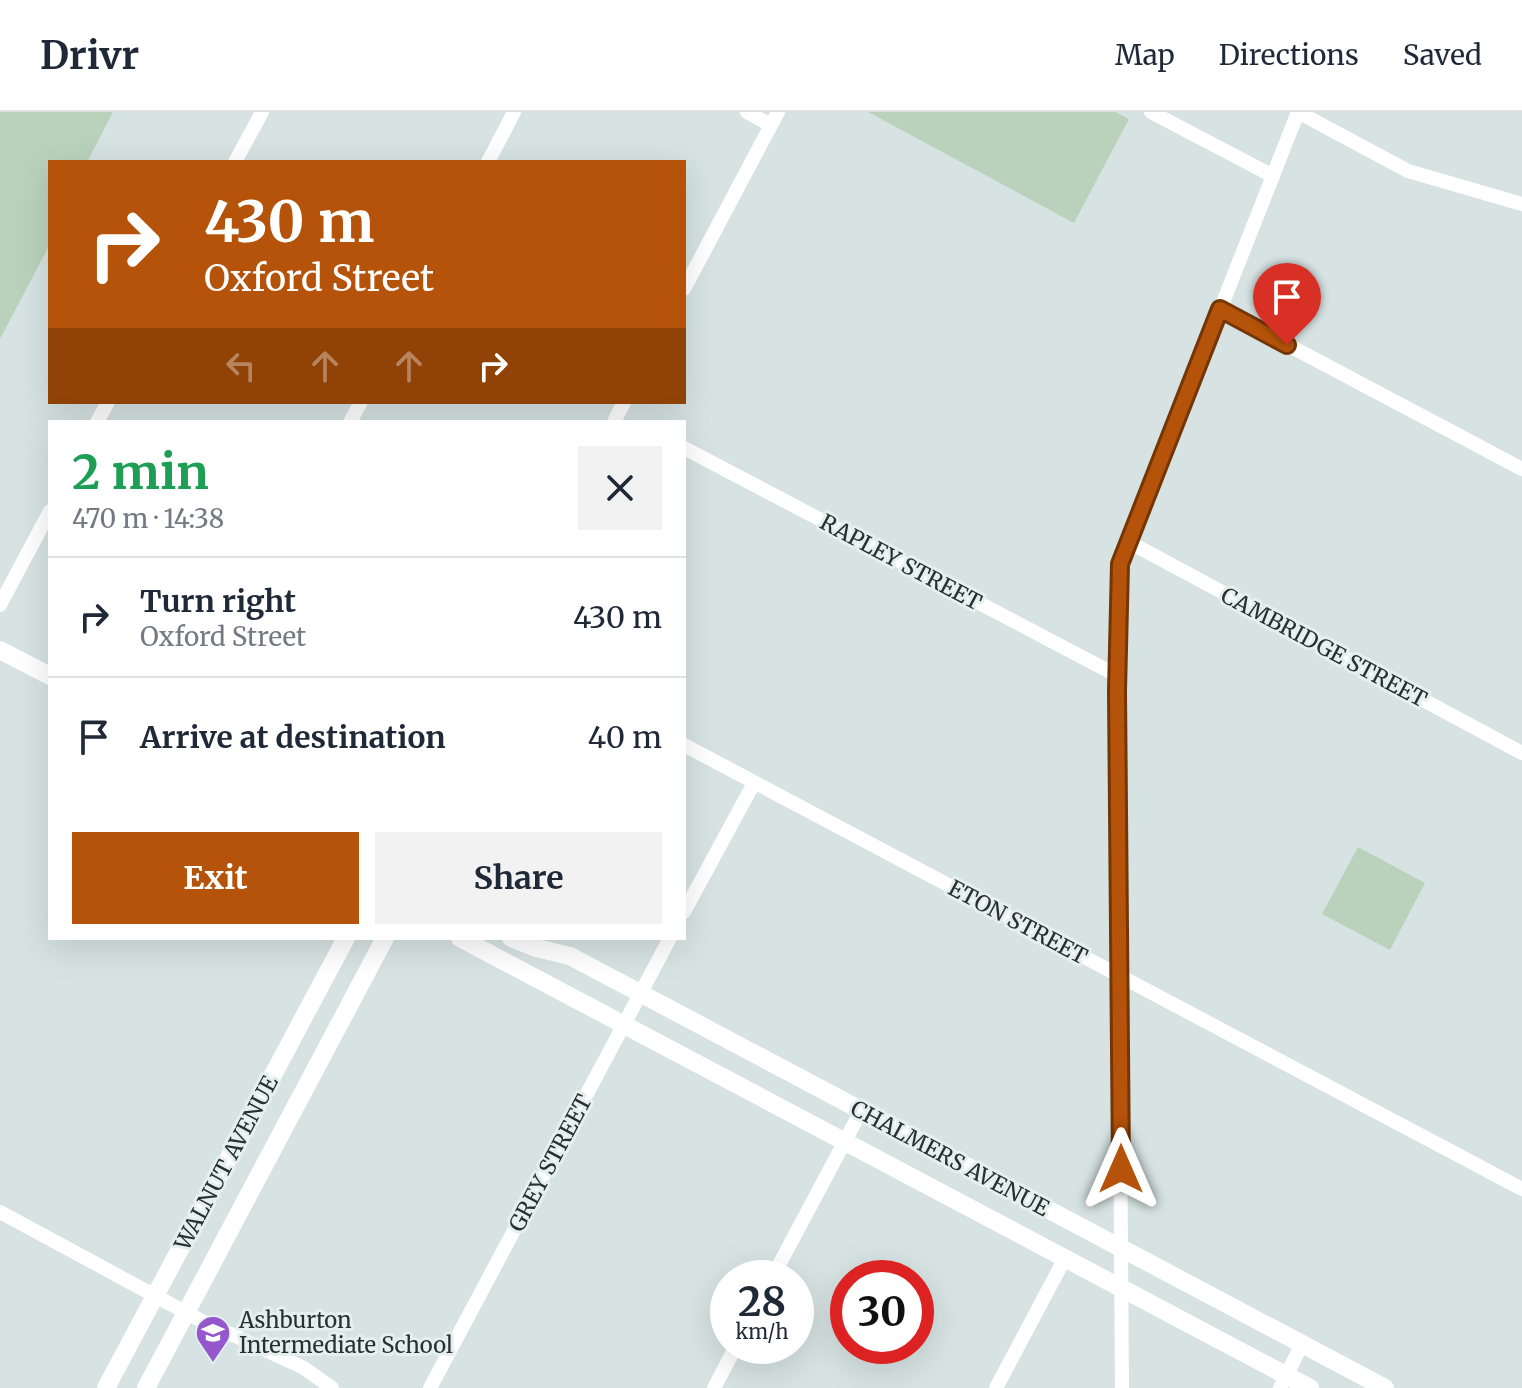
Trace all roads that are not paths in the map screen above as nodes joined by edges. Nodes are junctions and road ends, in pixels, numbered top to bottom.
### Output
1 (262, 112) edge
2 (514, 112) edge
3 (747, 112) edge
4 (1151, 112) edge
5 (1298, 112) edge
6 (775, 118) edge
7 (236, 160) edge
8 (489, 160) edge
9 (1273, 176) junction
10 (1522, 204) edge
11 (686, 285) edge
12 (1220, 309) junction
13 (686, 449) edge
14 (1522, 469) edge
15 (48, 515) edge
16 (1127, 541) junction
17 (0, 605) edge
18 (0, 650) edge
19 (48, 675) edge
20 (1118, 676) junction
21 (686, 746) edge
22 (1522, 753) edge
23 (754, 783) junction
24 (686, 908) edge
25 (345, 940) edge
26 (384, 940) edge
27 (464, 940) edge
28 (516, 940) edge
29 (669, 940) edge
30 (1120, 977) junction
31 (640, 993) junction
32 (624, 1023) junction
33 (861, 1111) junction
34 (845, 1142) junction
35 (1522, 1189) edge
36 (0, 1212) edge
37 (1122, 1252) junction
38 (1065, 1258) junction
39 (782, 1260) edge
40 (1122, 1289) junction
41 (155, 1295) junction
42 (186, 1312) junction
43 (1302, 1344) junction
44 (727, 1364) edge
45 (1283, 1382) edge
46 (106, 1388) edge
47 (146, 1388) edge
48 (332, 1388) edge
49 (430, 1388) edge
50 (714, 1388) edge
51 (996, 1388) edge
52 (1122, 1388) edge
53 (1310, 1388) edge
54 (1385, 1388) edge

1 - 7 street
2 - 8 street
3 - 6 street
4 - 9 street
5 - 9 street
5 - 10 street
6 - 11 street
9 - 12 street
12 - 14 street
12 - 16 street
13 - 20 street, RAPLEY STREET
15 - 17 street
16 - 20 street
16 - 22 street, CAMBRIDGE STREET
18 - 19 street
20 - 30 street
21 - 23 street, ETON STREET
23 - 24 street
23 - 30 street, ETON STREET
25 - 41 street, WALNUT AVENUE
26 - 42 street, WALNUT AVENUE
27 - 32 street, CHALMERS AVENUE
28 - 31 street, CHALMERS AVENUE
29 - 31 street, GREY STREET
30 - 35 street, ETON STREET
30 - 37 street
31 - 32 street, GREY STREET
31 - 33 street, CHALMERS AVENUE
32 - 34 street, CHALMERS AVENUE
32 - 49 street, GREY STREET
33 - 34 street
33 - 37 street, CHALMERS AVENUE
34 - 38 street, CHALMERS AVENUE
34 - 39 street
36 - 41 street
37 - 40 street
37 - 43 street, CHALMERS AVENUE
38 - 40 street, CHALMERS AVENUE
38 - 51 street
40 - 45 street, CHALMERS AVENUE
40 - 52 street
41 - 42 street
41 - 46 street, WALNUT AVENUE
42 - 47 street, WALNUT AVENUE
42 - 48 street
43 - 45 street
43 - 54 street, CHALMERS AVENUE
44 - 50 street
45 - 53 street, CHALMERS AVENUE

